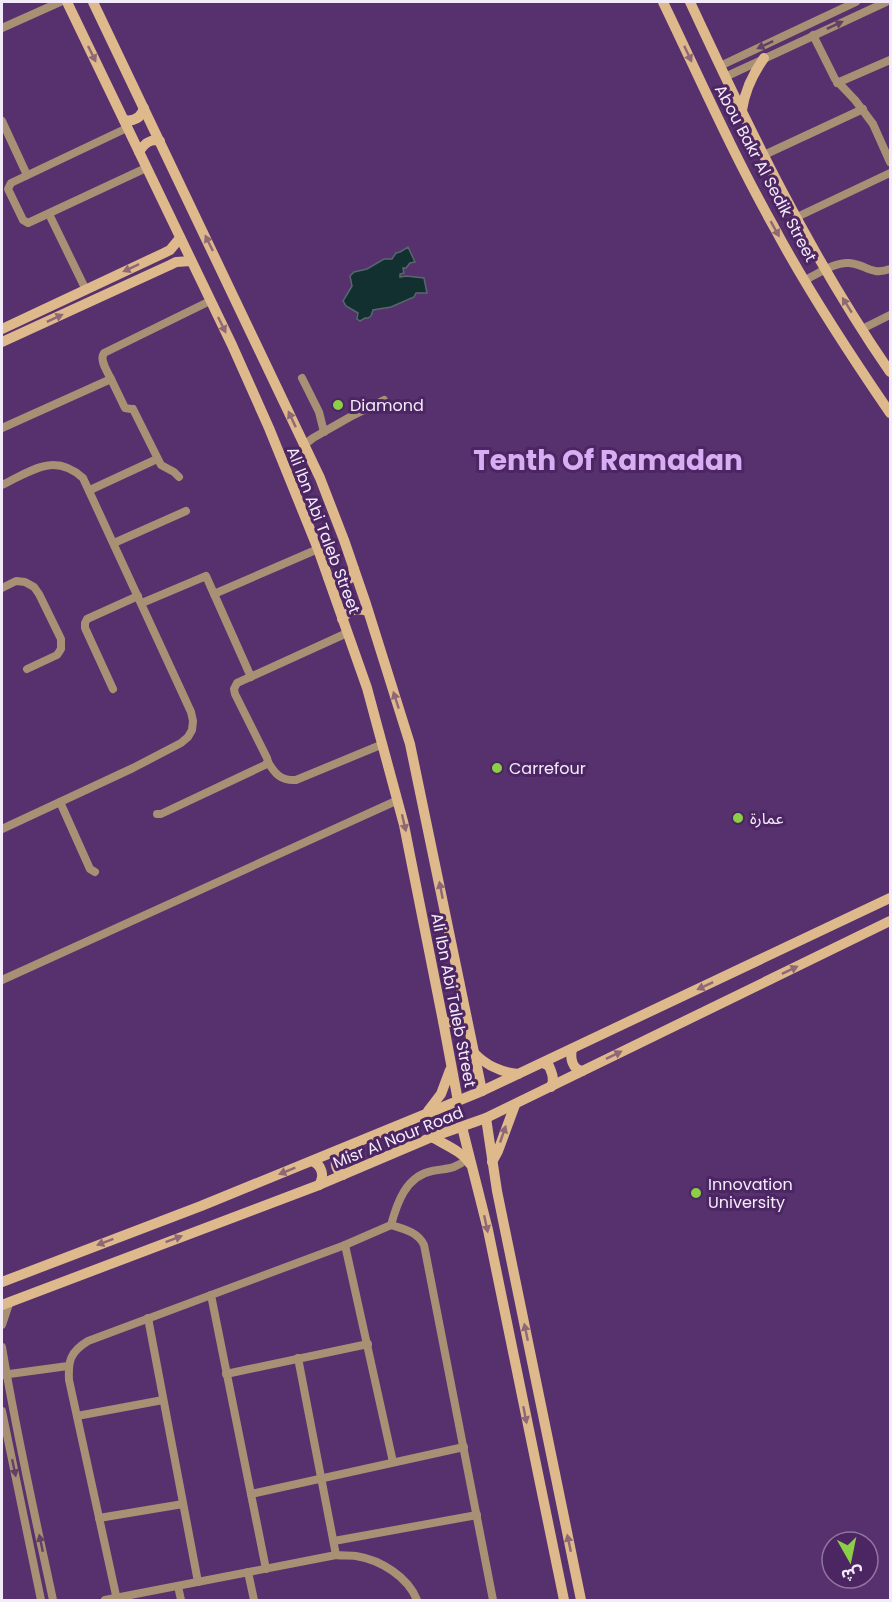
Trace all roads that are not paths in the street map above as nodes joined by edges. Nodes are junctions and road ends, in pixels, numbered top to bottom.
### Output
1 (60, 2) edge
2 (67, 2) edge
3 (93, 2) edge
4 (663, 2) edge
5 (690, 2) edge
6 (856, 2) edge
7 (886, 2) edge
8 (2, 28) edge
9 (813, 35) junction
10 (737, 58) junction
11 (764, 58) junction
12 (891, 60) edge
13 (742, 69) junction
14 (723, 72) junction
15 (837, 83) junction
16 (144, 108) junction
17 (863, 109) junction
18 (742, 110) junction
19 (2, 121) edge
20 (126, 124) junction
21 (160, 141) junction
22 (139, 152) junction
23 (764, 155) junction
24 (891, 162) edge
25 (147, 168) junction
26 (891, 173) edge
27 (27, 175) junction
28 (49, 214) junction
29 (797, 217) junction
30 (180, 238) junction
31 (191, 261) junction
32 (891, 269) edge
33 (825, 270) junction
34 (805, 280) junction
35 (86, 290) junction
36 (210, 301) junction
37 (891, 315) edge
38 (862, 328) junction
39 (2, 329) edge
40 (2, 342) edge
41 (891, 372) edge
42 (111, 378) junction
43 (302, 378) dead end
44 (384, 400) dead end
45 (891, 413) edge
46 (2, 428) edge
47 (324, 432) junction
48 (304, 445) junction
49 (157, 459) junction
50 (179, 477) dead end
51 (2, 485) edge
52 (90, 490) junction
53 (186, 511) dead end
54 (114, 543) junction
55 (318, 549) junction
56 (354, 569) junction
57 (328, 577) junction
58 (2, 588) edge
59 (214, 594) junction
60 (140, 599) junction
61 (368, 611) junction
62 (342, 619) junction
63 (347, 633) junction
64 (27, 669) dead end
65 (251, 677) junction
66 (113, 689) dead end
67 (383, 744) junction
68 (267, 762) junction
69 (398, 800) junction
70 (60, 802) junction
71 (157, 814) dead end
72 (2, 829) edge
73 (95, 872) dead end
74 (891, 898) edge
75 (891, 921) edge
76 (2, 980) edge
77 (465, 1014) junction
78 (443, 1021) junction
79 (572, 1049) junction
80 (474, 1053) junction
81 (543, 1063) junction
82 (450, 1067) junction
83 (582, 1071) junction
84 (518, 1074) junction
85 (551, 1087) junction
86 (482, 1091) junction
87 (458, 1101) junction
88 (515, 1105) junction
89 (422, 1116) junction
90 (486, 1118) junction
91 (462, 1127) junction
92 (432, 1137) junction
93 (339, 1150) junction
94 (312, 1161) junction
95 (492, 1162) junction
96 (470, 1164) junction
97 (343, 1175) junction
98 (319, 1185) junction
99 (497, 1191) junction
100 (480, 1195) junction
101 (391, 1225) junction
102 (345, 1245) junction
103 (2, 1282) edge
104 (211, 1295) junction
105 (6, 1303) edge
106 (148, 1318) junction
107 (2, 1325) edge
108 (368, 1344) junction
109 (2, 1347) edge
110 (298, 1358) junction
111 (68, 1366) junction
112 (226, 1374) junction
113 (4, 1375) edge
114 (163, 1400) junction
115 (2, 1411) edge
116 (77, 1416) junction
117 (2, 1426) edge
118 (8, 1436) junction
119 (464, 1447) junction
120 (393, 1462) junction
121 (321, 1478) junction
122 (250, 1494) junction
123 (30, 1495) junction
124 (20, 1497) junction
125 (183, 1504) junction
126 (477, 1515) junction
127 (99, 1518) junction
128 (334, 1541) junction
129 (336, 1555) junction
130 (266, 1569) junction
131 (248, 1572) junction
132 (198, 1582) junction
133 (178, 1586) junction
134 (117, 1599) edge
135 (41, 1600) edge
136 (53, 1600) edge
137 (105, 1600) edge
138 (181, 1600) edge
139 (254, 1600) edge
140 (417, 1600) edge
141 (493, 1600) edge
142 (564, 1600) edge
143 (581, 1600) edge

1 - 8 street
2 -> 20 street, Ali Ibn Abi Taleb Street
3 - 16 street, Ali Ibn Abi Taleb Street
4 -> 34 street, Abou Bakr Al Sedik Street
5 - 14 street, Abou Bakr Al Sedik Street
6 -> 10 street
9 -> 7 street
9 - 11 street
9 - 15 street
10 - 13 street
10 - 14 street
11 - 13 street
11 - 18 street
12 - 15 street
13 - 14 street
14 - 18 street, Abou Bakr Al Sedik Street
15 - 17 street
16 - 20 street
16 - 21 street, Ali Ibn Abi Taleb Street
17 - 23 street
17 - 24 street
18 - 23 street, Abou Bakr Al Sedik Street
19 - 27 street
20 - 22 street, Ali Ibn Abi Taleb Street
20 - 27 street
21 - 22 street
48 -> 21 street, Ali Ibn Abi Taleb Street
22 - 25 street, Ali Ibn Abi Taleb Street
23 - 29 street, Abou Bakr Al Sedik Street
25 - 28 street
25 - 30 street, Ali Ibn Abi Taleb Street
26 - 29 street
27 - 28 street
28 - 35 street
29 - 33 street, Abou Bakr Al Sedik Street
30 - 31 street, Ali Ibn Abi Taleb Street
30 -> 35 street
31 - 36 street, Ali Ibn Abi Taleb Street
40 -> 31 street
32 - 33 street
33 - 34 street
38 -> 33 street, Abou Bakr Al Sedik Street
34 - 45 street, Abou Bakr Al Sedik Street
35 - 39 street
36 - 42 street
36 -> 55 street, Ali Ibn Abi Taleb Street
37 - 38 street
38 - 41 street, Abou Bakr Al Sedik Street
42 - 46 street
42 - 49 street
43 - 47 street
44 - 47 street
47 - 48 street
48 - 56 street, Ali Ibn Abi Taleb Street
49 - 50 street
49 - 52 street
51 - 52 street
52 - 54 street
53 - 54 street
54 - 60 street
55 - 57 street, Ali Ibn Abi Taleb Street
55 - 59 street
56 - 57 street
56 - 61 street, Ali Ibn Abi Taleb Street
57 - 62 street, Ali Ibn Abi Taleb Street
58 - 64 street
59 - 60 street
59 - 65 street
60 - 66 street
60 - 70 street
61 - 62 street
77 -> 61 street, Ali Ibn Abi Taleb Street
62 - 63 street, Ali Ibn Abi Taleb Street
63 - 65 street
63 - 67 street, Ali Ibn Abi Taleb Street
65 - 68 street
67 - 68 street
67 - 69 street, Ali Ibn Abi Taleb Street
68 - 71 street
69 - 76 street
69 -> 78 street, Ali Ibn Abi Taleb Street
70 - 72 street
70 - 73 street
74 -> 79 street, Misr Al Nour Road
83 -> 75 street, Misr Al Nour Road
77 - 78 street
77 - 80 street, Ali Ibn Abi Taleb Street
78 - 82 street, Ali Ibn Abi Taleb Street
79 - 81 street, Misr Al Nour Road
79 - 83 street
80 - 84 street
80 - 86 street, Ali Ibn Abi Taleb Street
81 - 84 street, Misr Al Nour Road
81 - 85 street
82 - 87 street, Ali Ibn Abi Taleb Street
82 - 89 street
83 - 85 street, Misr Al Nour Road
84 - 86 street, Misr Al Nour Road
85 - 88 street, Misr Al Nour Road
86 - 87 street, Misr Al Nour Road
87 - 89 street, Misr Al Nour Road
88 - 90 street, Misr Al Nour Road
95 -> 88 street
89 - 93 street, Misr Al Nour Road
90 - 91 street, Misr Al Nour Road
90 - 95 street
91 - 92 street, Misr Al Nour Road
91 - 96 street
92 - 96 street
92 - 97 street, Misr Al Nour Road
93 - 94 street, Misr Al Nour Road
93 - 97 street
94 - 98 street
94 -> 103 street, Misr Al Nour Road
95 - 99 street
96 - 100 street
96 - 101 street
97 - 98 street, Misr Al Nour Road
105 -> 98 street, Misr Al Nour Road
99 - 100 street
143 -> 99 street
100 -> 142 street
101 - 102 street
101 - 119 street
102 - 104 street
102 - 108 street
104 - 106 street
104 - 112 street
105 - 107 street
106 - 111 street
106 - 114 street
108 - 110 street
108 - 120 street
109 - 113 street
110 - 112 street
110 - 121 street
111 - 113 street
111 - 116 street
112 - 122 street
113 - 123 street
114 - 116 street
114 - 125 street
115 - 118 street
116 - 127 street
117 - 118 street
118 -> 124 street
119 - 120 street
119 - 126 street
120 - 121 street
121 - 122 street
121 - 128 street
122 - 130 street
123 - 124 street
136 -> 123 street
124 - 135 street
125 - 127 street
125 - 132 street
126 - 128 street
126 - 141 street
127 - 134 street
128 - 129 street
129 - 130 street
129 - 140 street
130 - 131 street
131 - 132 street
131 - 139 street
132 - 133 street
133 - 134 street
133 - 138 street
134 - 137 street

